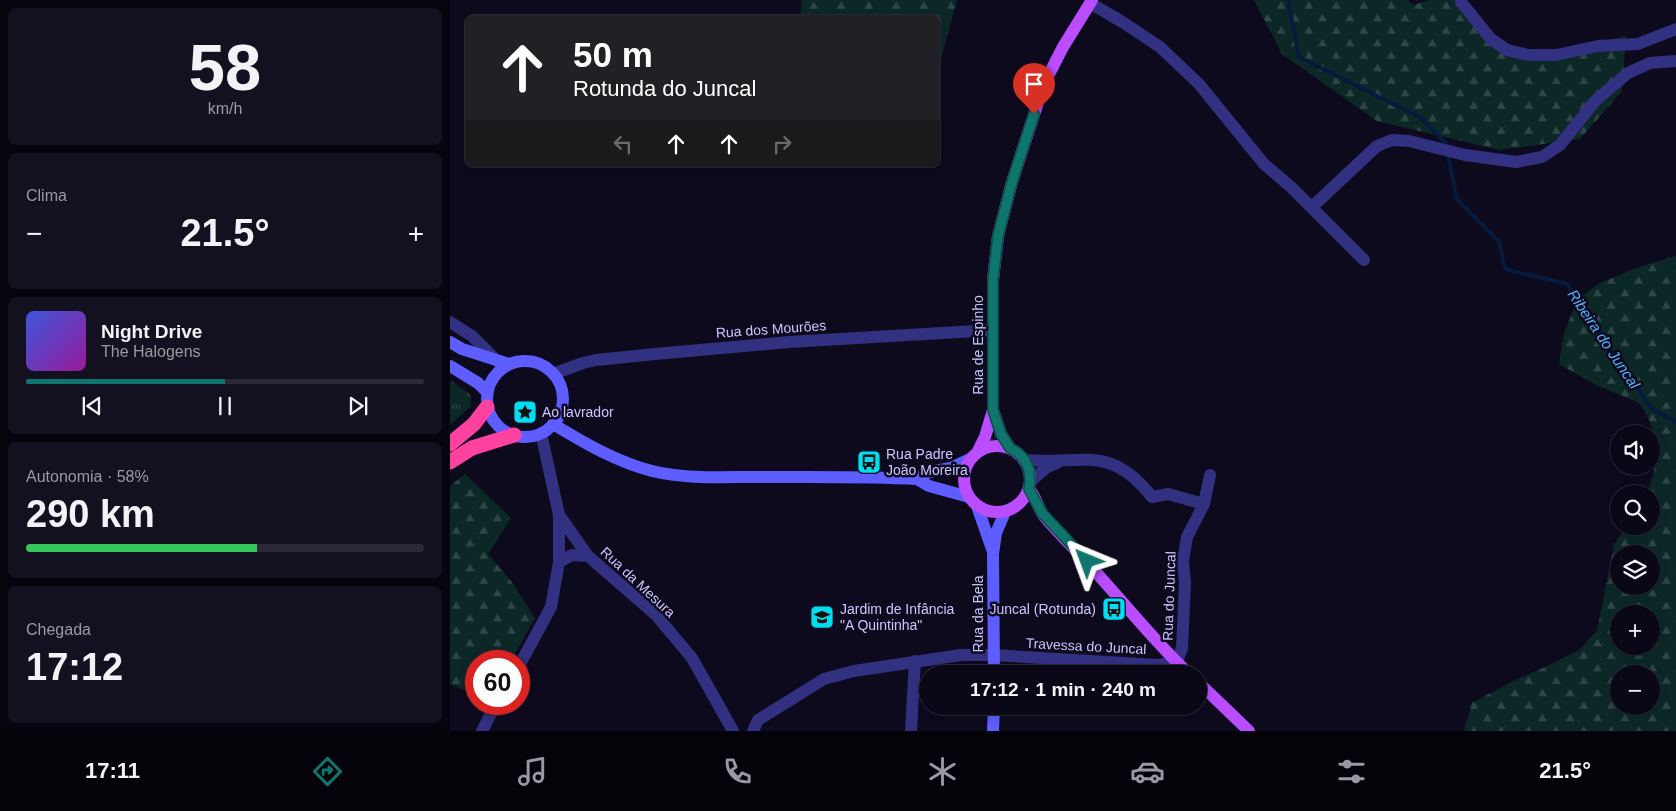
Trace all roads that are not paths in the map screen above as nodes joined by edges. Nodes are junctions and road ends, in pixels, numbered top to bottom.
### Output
1 (1091, 1) edge
2 (1461, 2) dead end
3 (1676, 29) edge
4 (1676, 61) edge
5 (1312, 207) junction
6 (1364, 260) dead end
7 (450, 322) edge
8 (993, 330) junction
9 (450, 342) edge
10 (503, 363) junction
11 (450, 366) edge
12 (553, 374) junction
13 (487, 400) junction
14 (993, 410) junction
15 (554, 424) junction
16 (541, 433) junction
17 (514, 435) junction
18 (450, 444) edge
19 (1010, 448) junction
20 (974, 455) junction
21 (1025, 460) junction
22 (1060, 461) junction
23 (450, 462) edge
24 (1210, 476) dead end
25 (918, 480) junction
26 (1030, 485) junction
27 (973, 501) junction
28 (1204, 504) junction
29 (1010, 509) junction
30 (1042, 513) junction
31 (559, 515) junction
32 (993, 554) junction
33 (588, 556) junction
34 (558, 562) junction
35 (528, 650) edge
36 (993, 655) junction
37 (915, 661) junction
38 (1176, 662) junction
39 (994, 665) edge
40 (1179, 665) edge
41 (1207, 691) edge
42 (490, 715) edge
43 (994, 715) edge
44 (482, 731) edge
45 (733, 731) edge
46 (753, 731) edge
47 (912, 731) edge
48 (993, 731) edge
49 (1249, 731) edge

1 - 5 street
1 - 8 main road, Rua de Espinho
2 - 3 street
4 - 5 street
5 - 6 street
7 - 10 street
8 - 12 street, Rua dos Mourões
8 - 14 main road, Rua de Espinho
9 - 10 street
10 - 12 street
10 - 13 street
11 - 13 street
12 - 15 street
13 - 17 street
13 - 18 highway
14 - 19 main road, Rua de Espinho
14 - 20 main road, Rua de Espinho
15 - 16 street
15 - 25 street
16 - 17 street
16 - 31 street
17 - 23 highway
19 - 20 main road
19 - 21 main road
20 - 25 street
20 - 27 main road
21 - 22 street
21 - 26 main road
22 - 26 street
22 - 28 street
24 - 28 street, Rua do Juncal
25 - 27 street
26 - 29 main road
26 - 30 main road
27 - 29 main road
27 - 32 street, Rua da Bela
28 - 38 street, Rua do Juncal
29 - 30 main road
29 - 32 street, Rua da Bela
30 - 38 main road
31 - 33 street, Rua da Mesura
31 - 34 street
32 - 36 street, Rua da Bela
33 - 34 street, Rua da Mesura
33 - 45 street, Rua da Mesura
34 - 35 street
36 - 37 street, Travessa do Juncal
36 - 38 street, Travessa do Juncal
36 - 39 street, Rua da Bela
37 - 46 street, Travessa do Juncal
37 - 47 street
38 - 40 main road
41 - 49 main road
42 - 44 street
43 - 48 street

